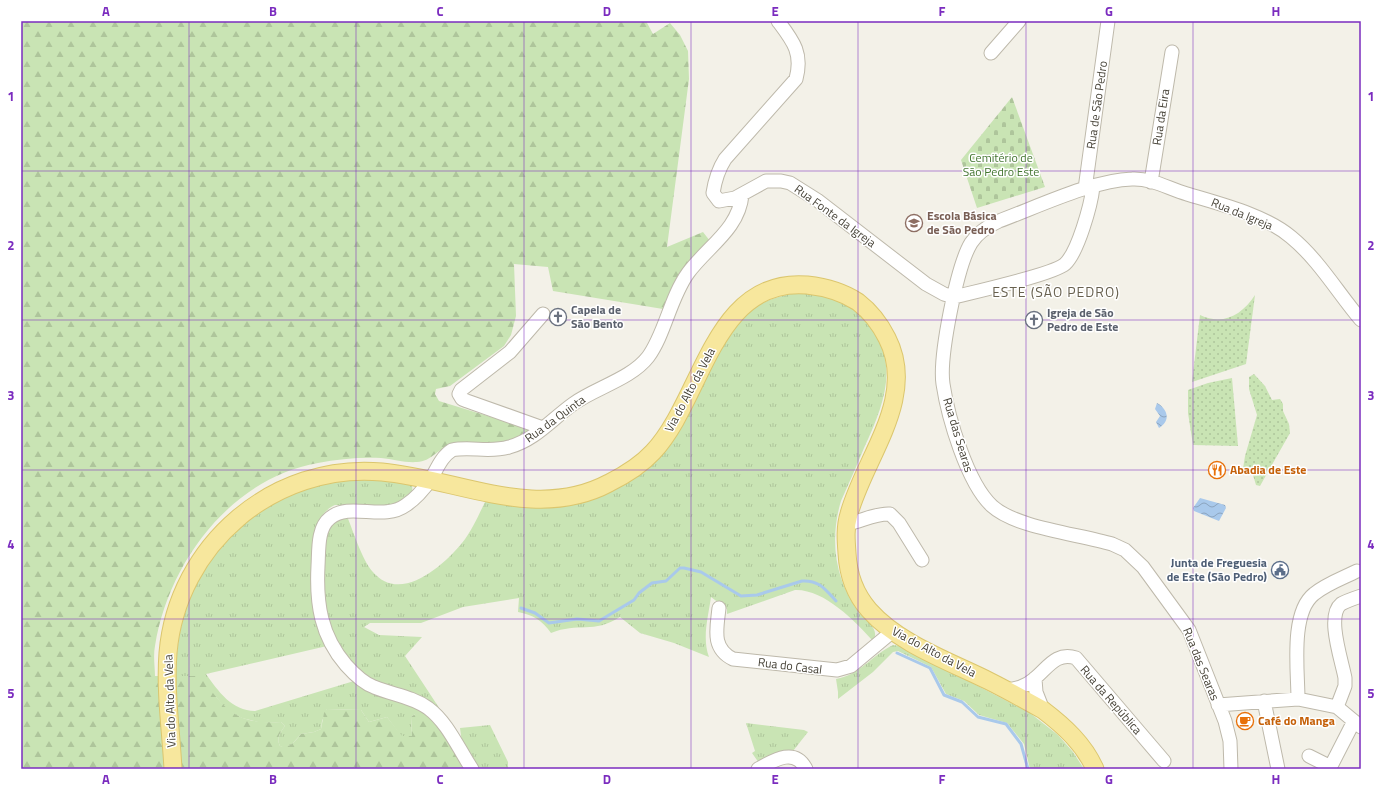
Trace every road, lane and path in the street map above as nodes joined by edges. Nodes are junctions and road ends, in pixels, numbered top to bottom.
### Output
1 (778, 21) edge
2 (1019, 21) edge
3 (1108, 21) edge
4 (788, 26) edge
5 (1172, 52) dead end
6 (991, 53) dead end
7 (1151, 182) junction
8 (1089, 188) junction
9 (742, 195) junction
10 (954, 297) junction
11 (543, 314) dead end
12 (1361, 320) edge
13 (543, 428) junction
14 (430, 480) junction
15 (847, 524) junction
16 (922, 560) dead end
17 (1357, 570) dead end
18 (1361, 596) edge
19 (720, 608) dead end
20 (893, 631) junction
21 (1026, 694) junction
22 (1298, 699) junction
23 (1264, 701) junction
24 (1218, 705) junction
25 (1337, 707) junction
26 (1358, 724) edge
27 (1309, 756) dead end
28 (1164, 761) dead end
29 (173, 769) edge
30 (472, 769) edge
31 (758, 769) edge
32 (806, 769) edge
33 (1095, 769) edge
34 (1231, 769) edge
35 (1278, 769) edge

1 - 4 street
2 - 6 street
3 - 8 street, Rua de São Pedro
4 - 9 street, Rua Fonte da Igreja
5 - 7 street, Rua da Eira
7 - 8 street, Rua da Igreja
7 - 12 street, Rua da Igreja
8 - 10 street, Rua das Searas
8 - 10 street, Rua de São Pedro
9 - 10 street, Rua Fonte da Igreja
9 - 13 street, Rua da Quinta
10 - 24 street, Rua das Searas
11 - 13 street
13 - 14 street, Rua da Quinta
14 - 15 main road, Via do Alto da Vela
14 - 29 main road, Via do Alto da Vela
14 - 30 street, Rua da Quinta
15 - 16 street
15 - 20 main road, Via do Alto da Vela
17 - 22 street
18 - 25 street
19 - 20 street, Rua do Casal
20 - 21 main road, Via do Alto da Vela
21 - 28 street, Rua da República
21 - 33 main road, Via do Alto da Vela
22 - 23 street
22 - 25 street
23 - 24 street
23 - 35 street
24 - 34 street, Rua das Searas
25 - 26 street
26 - 27 street
31 - 32 street

